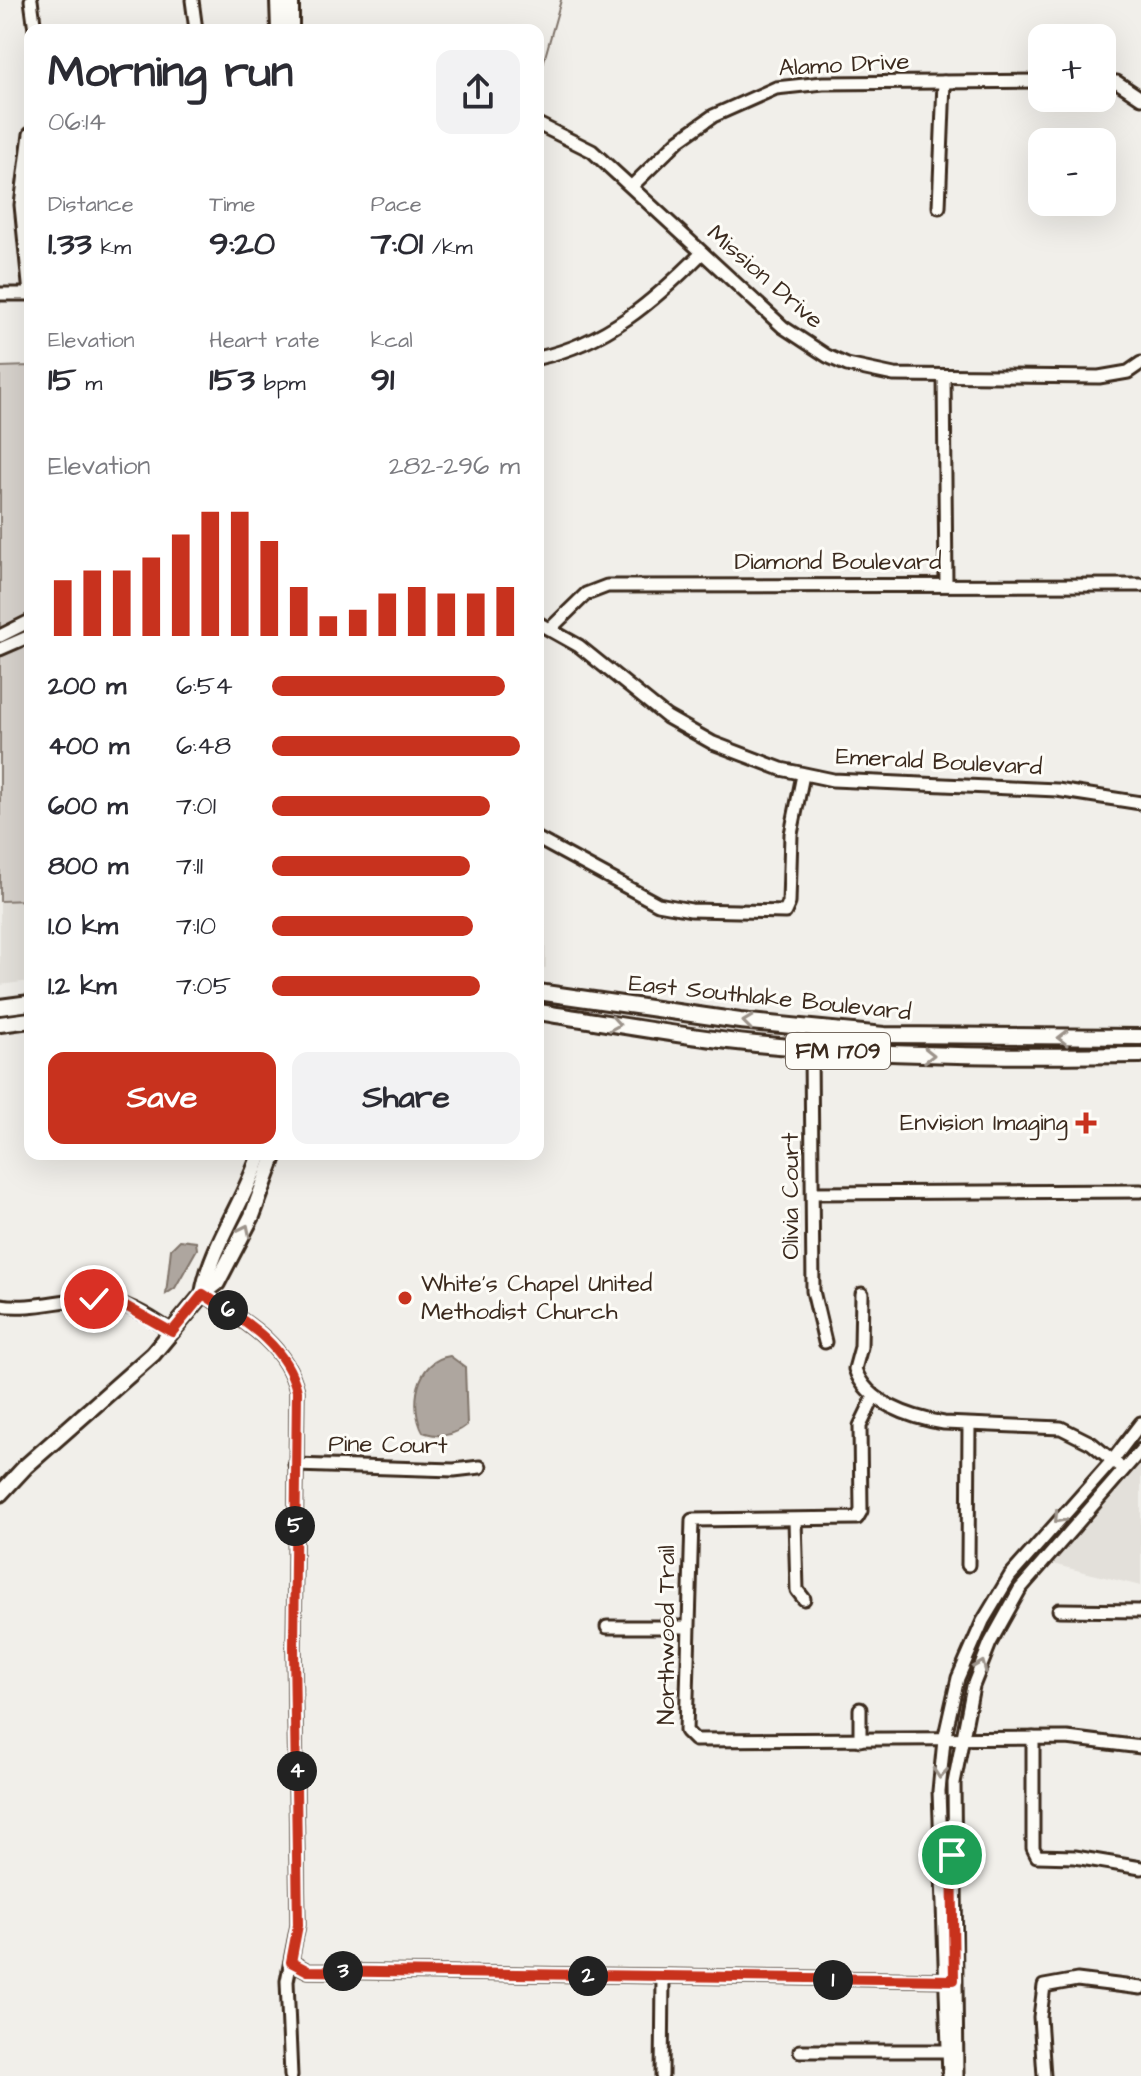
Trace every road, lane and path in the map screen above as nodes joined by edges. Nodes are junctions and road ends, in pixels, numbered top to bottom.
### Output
1 (31, 0) edge
2 (192, 0) edge
3 (278, 0) edge
4 (291, 0) edge
5 (34, 24) edge
6 (195, 24) edge
7 (279, 24) edge
8 (291, 24) edge
9 (1028, 81) edge
10 (944, 82) junction
11 (1116, 82) edge
12 (1138, 95) edge
13 (544, 127) edge
14 (24, 181) edge
15 (632, 186) junction
16 (939, 207) dead end
17 (24, 235) edge
18 (702, 253) junction
19 (0, 294) edge
20 (24, 294) edge
21 (544, 356) edge
22 (1141, 363) edge
23 (944, 376) junction
24 (946, 584) junction
25 (1141, 585) edge
26 (24, 624) edge
27 (544, 626) edge
28 (550, 629) junction
29 (0, 636) edge
30 (24, 639) edge
31 (0, 649) edge
32 (803, 775) junction
33 (1141, 803) edge
34 (544, 842) edge
35 (544, 993) edge
36 (24, 1004) edge
37 (0, 1007) edge
38 (544, 1013) edge
39 (24, 1021) edge
40 (0, 1024) edge
41 (884, 1035) junction
42 (1141, 1037) edge
43 (811, 1049) junction
44 (1141, 1055) edge
45 (258, 1160) edge
46 (273, 1160) edge
47 (1141, 1191) edge
48 (813, 1193) junction
49 (203, 1294) junction
50 (862, 1294) dead end
51 (0, 1305) edge
52 (172, 1332) junction
53 (825, 1342) dead end
54 (874, 1397) junction
55 (1141, 1423) edge
56 (969, 1425) junction
57 (1141, 1450) edge
58 (1112, 1461) junction
59 (295, 1465) junction
60 (480, 1467) dead end
61 (1124, 1470) junction
62 (0, 1494) edge
63 (795, 1520) junction
64 (968, 1565) dead end
65 (804, 1599) dead end
66 (1059, 1610) dead end
67 (1141, 1611) edge
68 (607, 1627) dead end
69 (688, 1627) junction
70 (860, 1709) dead end
71 (1033, 1738) junction
72 (860, 1740) junction
73 (944, 1740) junction
74 (959, 1741) junction
75 (1141, 1747) edge
76 (1141, 1868) edge
77 (949, 1900) junction
78 (291, 1962) junction
79 (663, 1977) junction
80 (950, 1980) junction
81 (1141, 1988) edge
82 (950, 2050) junction
83 (800, 2051) dead end
84 (291, 2076) edge
85 (662, 2076) edge
86 (949, 2076) edge
87 (957, 2076) edge
88 (1044, 2076) edge

1 - 5 street
2 - 6 street
3 - 7 main road
4 - 8 main road
9 - 10 street, Alamo Drive
10 - 15 street, Alamo Drive
10 - 16 street
11 - 12 street
13 - 15 street, Mission Drive
14 - 17 street
15 - 18 street, Mission Drive
18 - 21 street
18 - 23 street, Mission Drive
19 - 20 street
22 - 23 street, Mission Drive
23 - 24 street
24 - 25 street, Diamond Boulevard
24 - 28 street, Diamond Boulevard
26 - 29 street
27 - 28 street, Emerald Boulevard
28 - 32 street, Emerald Boulevard
30 - 31 street
32 - 33 street, Emerald Boulevard
32 - 34 street
41 -> 35 main road, East Southlake Boulevard / FM 1709
36 - 37 main road
38 -> 43 main road, East Southlake Boulevard / FM 1709
39 - 40 main road
42 -> 41 main road, East Southlake Boulevard / FM 1709
41 - 43 main road
43 -> 44 main road, East Southlake Boulevard / FM 1709
43 - 48 street, Olivia Court
45 - 49 main road
49 -> 46 main road
47 - 48 street
48 - 53 street, Olivia Court
49 - 52 main road
49 - 59 street
50 - 54 street
51 - 52 street
52 - 62 main road
54 - 56 street
54 - 63 street, Northwood Trail
55 - 58 street
56 - 58 street
56 - 64 street
57 - 61 street
58 - 61 street
58 -> 73 street
59 - 60 street, Pine Court
59 - 78 street
74 -> 61 street
63 - 65 street
63 - 69 street, Northwood Trail
66 - 67 street
68 - 69 street
69 - 72 street, Northwood Trail
70 - 72 street
71 - 74 street, Northwood Trail
71 - 75 street, Northwood Trail
71 - 76 street
72 - 73 street, Northwood Trail
73 - 74 street, Northwood Trail
73 -> 77 street
74 - 77 street
77 - 80 street
78 - 79 street
78 - 84 street
79 - 80 street
79 - 85 street
80 - 82 street
81 - 88 street
82 - 83 street
82 - 86 street
82 - 87 street

